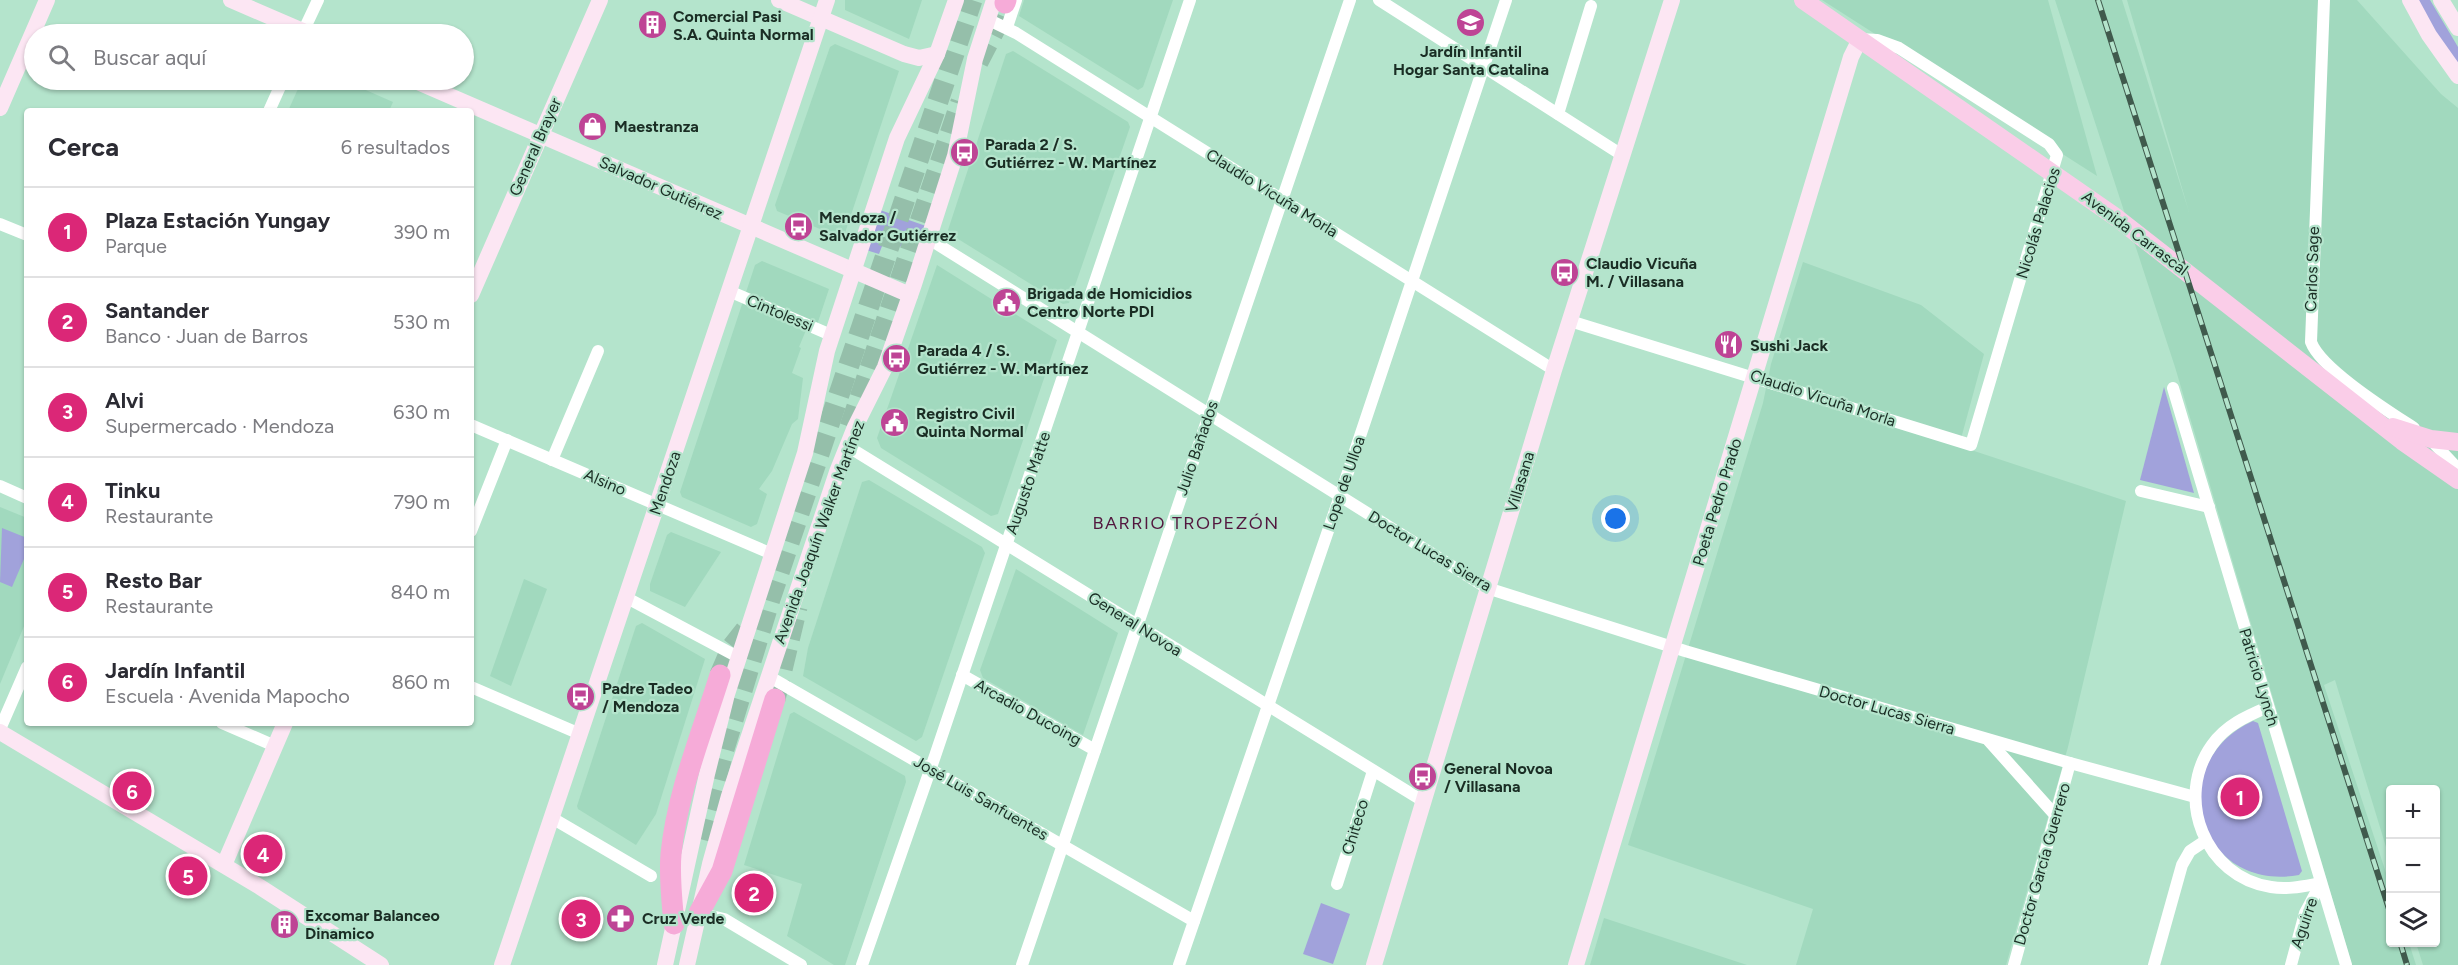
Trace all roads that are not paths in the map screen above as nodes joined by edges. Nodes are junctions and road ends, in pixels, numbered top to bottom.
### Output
1 (47, 0) edge
2 (231, 0) edge
3 (318, 0) edge
4 (600, 0) edge
5 (779, 0) edge
6 (827, 0) edge
7 (956, 0) edge
8 (1190, 0) edge
9 (1350, 0) edge
10 (1379, 0) edge
11 (1506, 0) edge
12 (1672, 0) edge
13 (1803, 0) edge
14 (2324, 0) edge
15 (2401, 0) edge
16 (2410, 0) edge
17 (2441, 0) edge
18 (1005, 1) edge
19 (1591, 6) dead end
20 (821, 18) junction
21 (987, 19) junction
22 (37, 24) edge
23 (283, 24) edge
24 (309, 24) edge
25 (1007, 27) junction
26 (2458, 28) edge
27 (2429, 35) junction
28 (1860, 39) junction
29 (24, 53) edge
30 (937, 54) junction
31 (1484, 67) junction
32 (2458, 76) edge
33 (278, 90) edge
34 (436, 90) edge
35 (0, 108) edge
36 (270, 108) edge
37 (1558, 114) junction
38 (1150, 117) junction
39 (540, 135) junction
40 (1622, 155) junction
41 (1282, 199) junction
42 (0, 224) edge
43 (751, 227) junction
44 (24, 235) edge
45 (929, 239) junction
46 (852, 271) junction
47 (1411, 280) junction
48 (474, 288) edge
49 (729, 291) junction
50 (910, 295) junction
51 (1570, 321) junction
52 (1078, 333) junction
53 (831, 335) junction
54 (598, 351) dead end
55 (1554, 370) junction
56 (1755, 376) junction
57 (2173, 388) dead end
58 (1209, 414) junction
59 (474, 426) edge
60 (507, 440) junction
61 (1971, 445) joint
62 (847, 446) junction
63 (2444, 447) edge
64 (552, 460) junction
65 (2458, 469) edge
66 (2458, 480) edge
67 (0, 486) edge
68 (2141, 491) dead end
69 (1340, 496) junction
70 (24, 497) edge
71 (658, 505) junction
72 (2209, 507) junction
73 (474, 523) edge
74 (1007, 545) junction
75 (772, 555) junction
76 (1487, 588) junction
77 (627, 598) junction
78 (1137, 625) junction
79 (1673, 647) junction
80 (738, 657) junction
81 (24, 674) edge
82 (720, 675) tunnel mouth
83 (962, 675) junction
84 (768, 676) junction
85 (474, 688) edge
86 (775, 699) tunnel mouth
87 (1268, 706) junction
88 (2268, 707) junction
89 (229, 726) edge
90 (284, 726) edge
91 (0, 731) edge
92 (580, 734) junction
93 (1987, 739) junction
94 (275, 746) junction
95 (1095, 750) junction
96 (2070, 763) junction
97 (931, 769) junction
98 (1373, 771) junction
99 (2195, 797) junction
100 (1423, 801) junction
101 (2056, 816) junction
102 (552, 818) junction
103 (2205, 841) junction
104 (1063, 845) junction
105 (224, 865) junction
106 (651, 876) dead end
107 (2321, 883) junction
108 (1337, 884) dead end
109 (699, 913) junction
110 (1194, 921) junction
111 (674, 924) junction
112 (381, 965) edge
113 (502, 965) edge
114 (665, 965) edge
115 (687, 965) edge
116 (801, 965) edge
117 (862, 965) edge
118 (1022, 965) edge
119 (1179, 965) edge
120 (1374, 965) edge
121 (1576, 965) edge
122 (2014, 965) edge
123 (2154, 965) edge
124 (2291, 965) edge
125 (2346, 965) edge

1 - 22 street
2 - 23 street
3 - 24 street
4 - 39 street, General Brayer
5 - 20 street
6 - 20 street, Mendoza
7 - 30 street
8 - 38 street, Augusto Matte
9 - 41 street, Julio Bañados
10 - 31 street
11 - 31 street, Lope de Ulloa
12 - 40 street, Villasana
13 - 28 main road, Avenida Carrascal
14 - 63 street, Carlos Sage
15 - 27 street
16 - 27 street
17 - 26 street
18 - 21 street, Avenida Joaquín Walker Martínez
18 - 25 street
19 - 37 street
20 - 30 street
20 - 43 street, Mendoza
21 - 25 street, Claudio Vicuña Morla
21 - 45 street, Avenida Joaquín Walker Martínez
25 - 38 street, Claudio Vicuña Morla
27 - 32 street
28 - 56 street, Poeta Pedro Prado
28 - 61 street, Nicolás Palacios
28 - 63 main road, Avenida Carrascal
29 - 35 street
30 - 46 street
31 - 37 street
31 - 47 street, Lope de Ulloa
33 - 36 street
34 - 39 street, Salvador Gutiérrez
37 - 40 street
38 - 41 street, Claudio Vicuña Morla
38 - 52 street, Augusto Matte
39 - 43 street, Salvador Gutiérrez
39 - 48 street, General Brayer
40 - 51 street, Villasana
41 - 47 street, Claudio Vicuña Morla
41 - 58 street, Julio Bañados
42 - 44 street
43 - 46 street, Salvador Gutiérrez
43 - 49 street, Mendoza
45 - 50 street, Avenida Joaquín Walker Martínez
45 - 52 street, Doctor Lucas Sierra
46 - 50 street, Salvador Gutiérrez
46 - 53 street
47 - 55 street, Claudio Vicuña Morla
47 - 69 street, Lope de Ulloa
49 - 53 street, Cintolessi
49 - 71 street, Mendoza
50 - 62 street, Avenida Joaquín Walker Martínez
51 - 55 street, Villasana
51 - 56 street, Claudio Vicuña Morla
52 - 58 street, Doctor Lucas Sierra
52 - 74 street, Augusto Matte
53 - 75 street
54 - 64 street
55 - 76 street, Villasana
56 - 61 street, Claudio Vicuña Morla
56 - 79 street, Poeta Pedro Prado
57 - 72 street, Patricio Lynch
58 - 69 street, Doctor Lucas Sierra
58 - 78 street, Julio Bañados
59 - 60 street, Alsino
60 - 64 street, Alsino
60 - 73 street
62 - 74 street, General Novoa
62 - 84 street, Avenida Joaquín Walker Martínez
63 - 65 street, Carlos Sage
63 - 66 main road, Avenida Carrascal
64 - 71 street, Alsino
67 - 70 street
68 - 72 street
69 - 76 street, Doctor Lucas Sierra
69 - 87 street, Lope de Ulloa
71 - 75 street, Alsino
71 - 77 street, Mendoza
72 - 88 street, Patricio Lynch
74 - 78 street, General Novoa
74 - 83 street, Augusto Matte
75 - 80 street
76 - 79 street, Doctor Lucas Sierra
76 - 100 street, Villasana
77 - 80 street
77 - 92 street, Mendoza
78 - 87 street, General Novoa
78 - 95 street, Julio Bañados
79 - 93 street, Doctor Lucas Sierra
79 - 121 street, Poeta Pedro Prado
80 - 111 street
81 - 91 street
82 - 111 highway
83 - 95 street, Arcadio Ducoing
83 - 97 street, Augusto Matte
84 - 97 street, José Luis Sanfuentes
84 - 109 street, Avenida Joaquín Walker Martínez
85 - 92 street
86 - 109 highway
87 - 98 street, General Novoa
87 - 110 street, Lope de Ulloa
88 - 99 street
88 - 107 street, Patricio Lynch
89 - 94 street
90 - 94 street
91 - 105 street
92 - 102 street, Mendoza
93 - 96 street, Doctor Lucas Sierra
93 - 101 street
94 - 105 street
95 - 104 street, Julio Bañados
96 - 99 street, Doctor Lucas Sierra
96 - 101 street, Doctor García Guerrero
97 - 104 street, José Luis Sanfuentes
97 - 117 street, Augusto Matte
98 - 100 street, General Novoa
98 - 108 street, Chiteco
99 - 103 street
100 - 120 street, Villasana
101 - 122 street, Doctor García Guerrero
102 - 106 street
102 - 113 street, Mendoza
103 - 107 street
103 - 123 street
104 - 110 street, José Luis Sanfuentes
104 - 118 street, Julio Bañados
105 - 112 street
107 - 124 street, Aguirre
107 - 125 street, Patricio Lynch
109 - 115 street, Avenida Joaquín Walker Martínez
109 - 116 street
110 - 119 street, Lope de Ulloa
111 - 114 street

